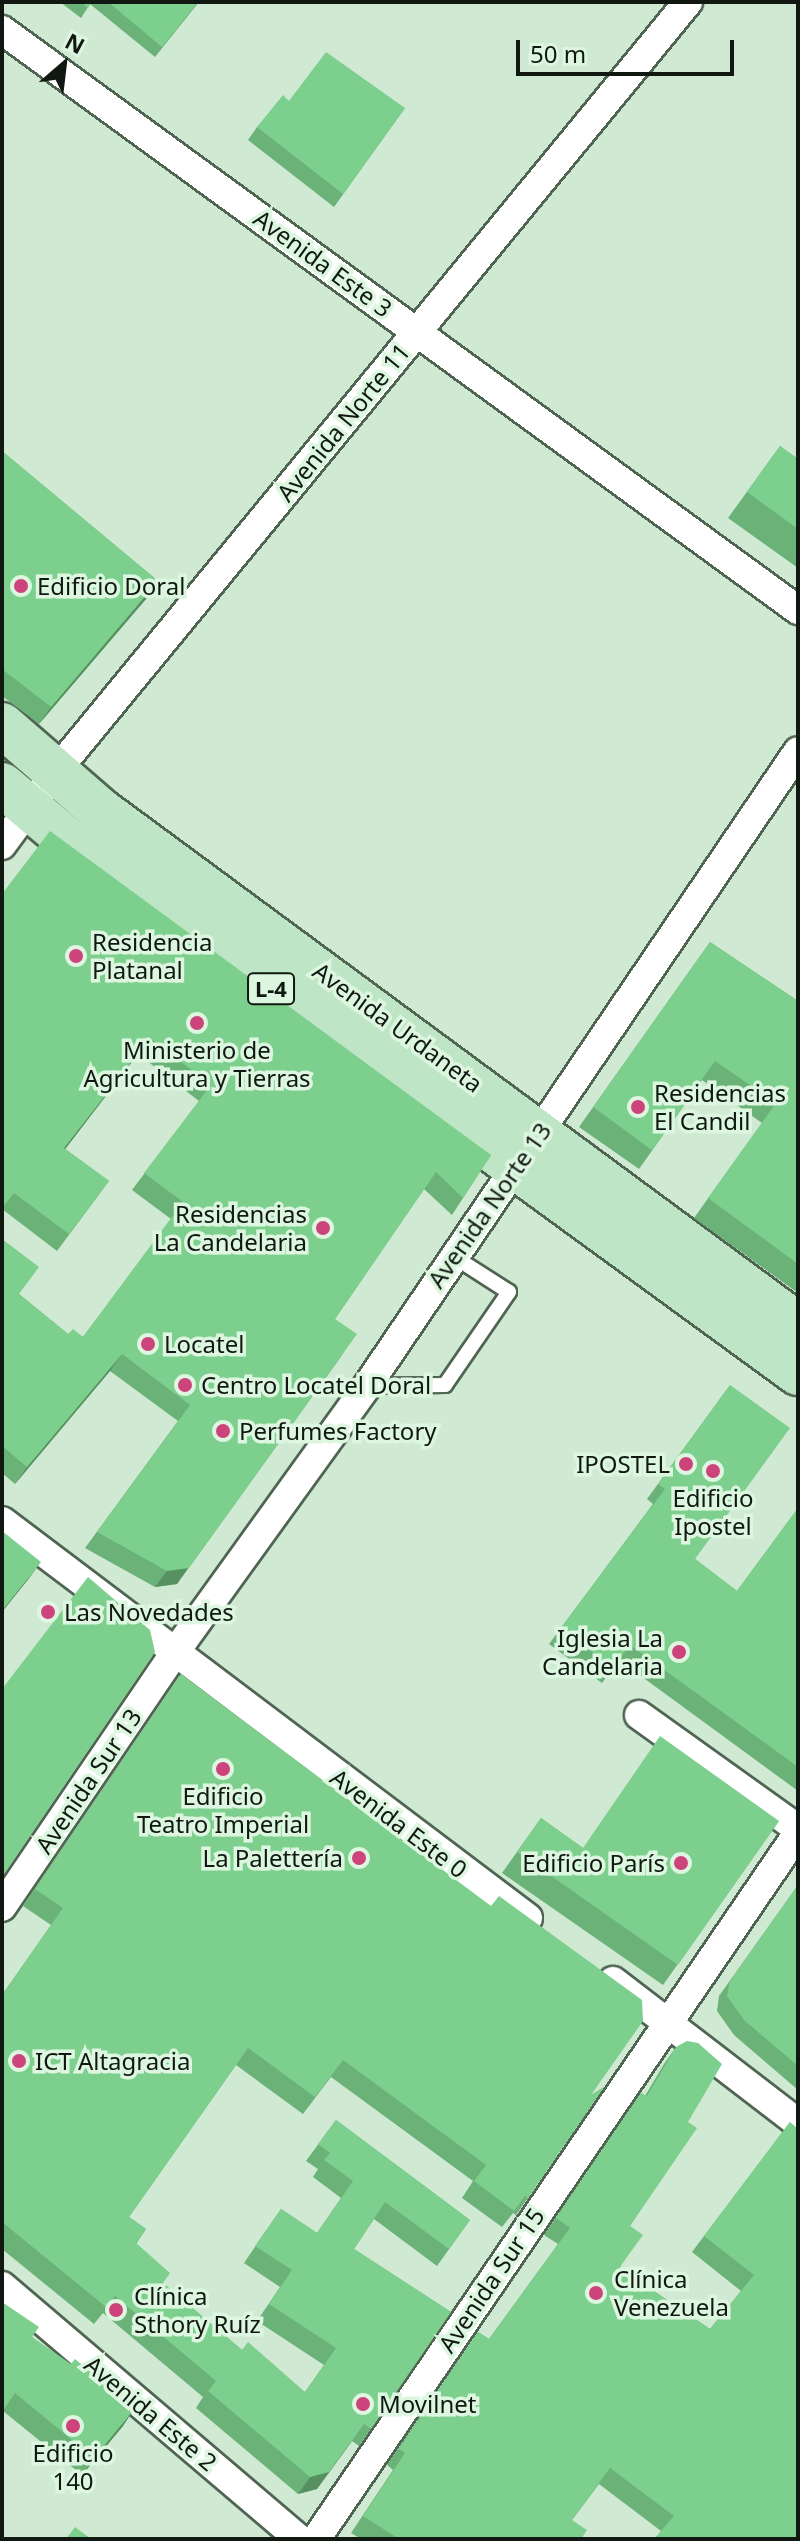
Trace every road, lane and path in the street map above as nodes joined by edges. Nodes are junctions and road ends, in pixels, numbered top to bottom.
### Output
1 (688, 2) edge
2 (2, 30) edge
3 (416, 331) junction
4 (798, 610) edge
5 (2, 725) edge
6 (798, 751) edge
7 (57, 770) junction
8 (16, 796) edge
9 (2, 845) edge
10 (539, 1131) junction
11 (515, 1167) junction
12 (452, 1255) junction
13 (798, 1325) edge
14 (798, 1373) edge
15 (367, 1386) junction
16 (2, 1521) edge
17 (173, 1655) junction
18 (639, 1715) dead end
19 (798, 1831) edge
20 (2, 1907) edge
21 (552, 1937) edge
22 (590, 1965) edge
23 (666, 2021) junction
24 (798, 2123) edge
25 (2, 2286) edge
26 (299, 2539) edge
27 (316, 2539) edge

1 - 3 street, Avenida Norte 11
2 - 3 street, Avenida Este 3
3 - 4 street, Avenida Este 3
3 - 7 street, Avenida Norte 11
5 - 7 main road, Avenida Urdaneta / L-4
6 - 10 street, Avenida Norte 13
7 - 8 street, Avenida Norte 11
7 - 10 main road, Avenida Urdaneta / L-4
8 - 9 street, Avenida Norte 11
8 - 11 main road, Avenida Urdaneta / L-4
10 - 11 street, Avenida Norte 13
10 - 13 main road, Avenida Urdaneta / L-4
11 - 12 street, Avenida Norte 13
11 - 14 main road, Avenida Urdaneta / L-4
12 - 15 street, Avenida Norte 13
12 - 15 lane
15 - 17 street, Avenida Norte 13
16 - 17 street, Avenida Este 0
17 - 20 street, Avenida Sur 13
17 - 21 street, Avenida Este 0
18 - 19 street
19 - 23 street, Avenida Sur 15
22 - 23 street
23 - 24 street
23 - 27 street, Avenida Sur 15
25 - 26 street, Avenida Este 2

